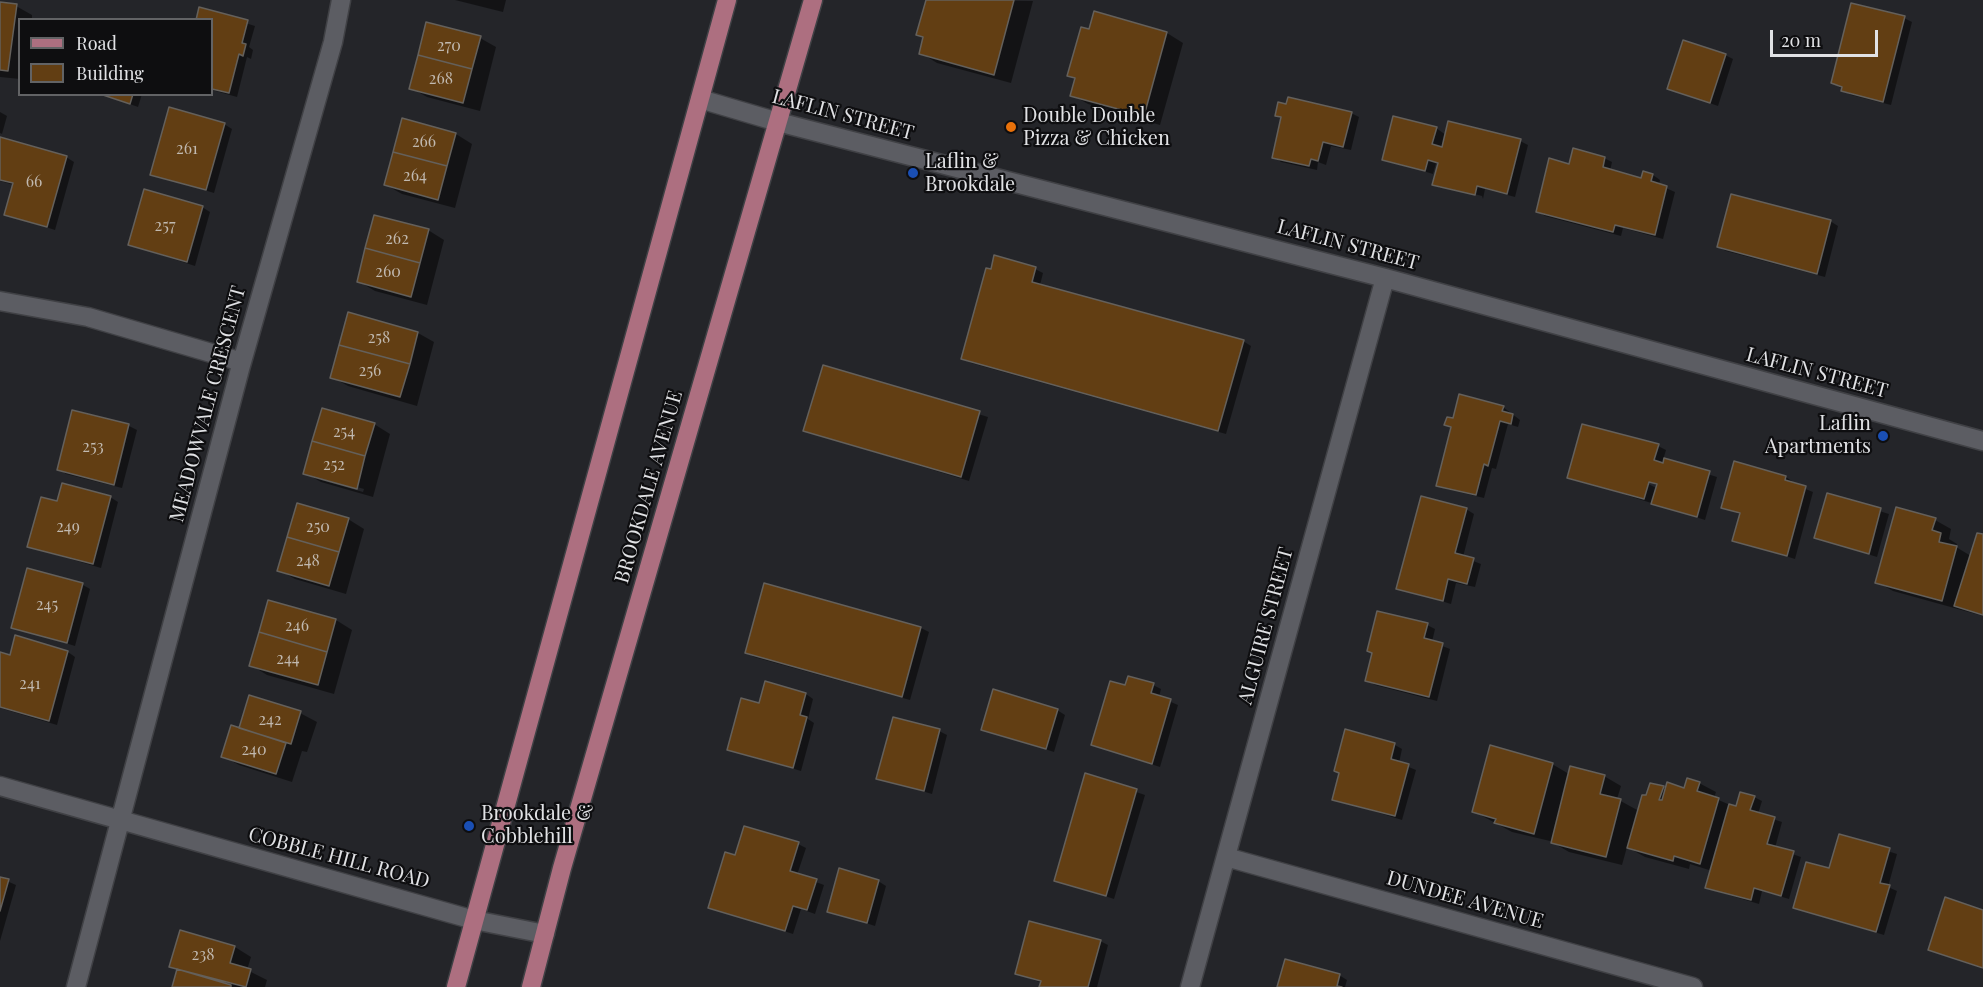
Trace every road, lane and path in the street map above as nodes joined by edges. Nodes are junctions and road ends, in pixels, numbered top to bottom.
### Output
1 (341, 0) edge
2 (727, 0) edge
3 (813, 0) edge
4 (700, 99) junction
5 (778, 122) junction
6 (1385, 278) junction
7 (0, 301) edge
8 (242, 362) junction
9 (1983, 441) edge
10 (0, 786) edge
11 (122, 821) junction
12 (1226, 857) junction
13 (474, 920) junction
14 (545, 934) junction
15 (76, 987) edge
16 (456, 987) edge
17 (531, 987) edge
18 (1190, 987) edge
19 (1693, 987) edge

1 - 8 street, MEADOWVALE CRESCENT
2 - 4 main road
3 - 5 main road, BROOKDALE AVENUE
4 - 5 street, LAFLIN STREET
4 - 13 main road
5 - 6 street, LAFLIN STREET
5 - 14 main road, BROOKDALE AVENUE
6 - 9 street, LAFLIN STREET
6 - 12 street, ALGUIRE STREET
7 - 8 street
8 - 11 street, MEADOWVALE CRESCENT
10 - 11 street
11 - 13 street, COBBLE HILL ROAD
11 - 15 street, MEADOWVALE CRESCENT
12 - 18 street, ALGUIRE STREET
12 - 19 street, DUNDEE AVENUE
13 - 14 street, COBBLE HILL ROAD
13 - 16 main road
14 - 17 main road, BROOKDALE AVENUE

